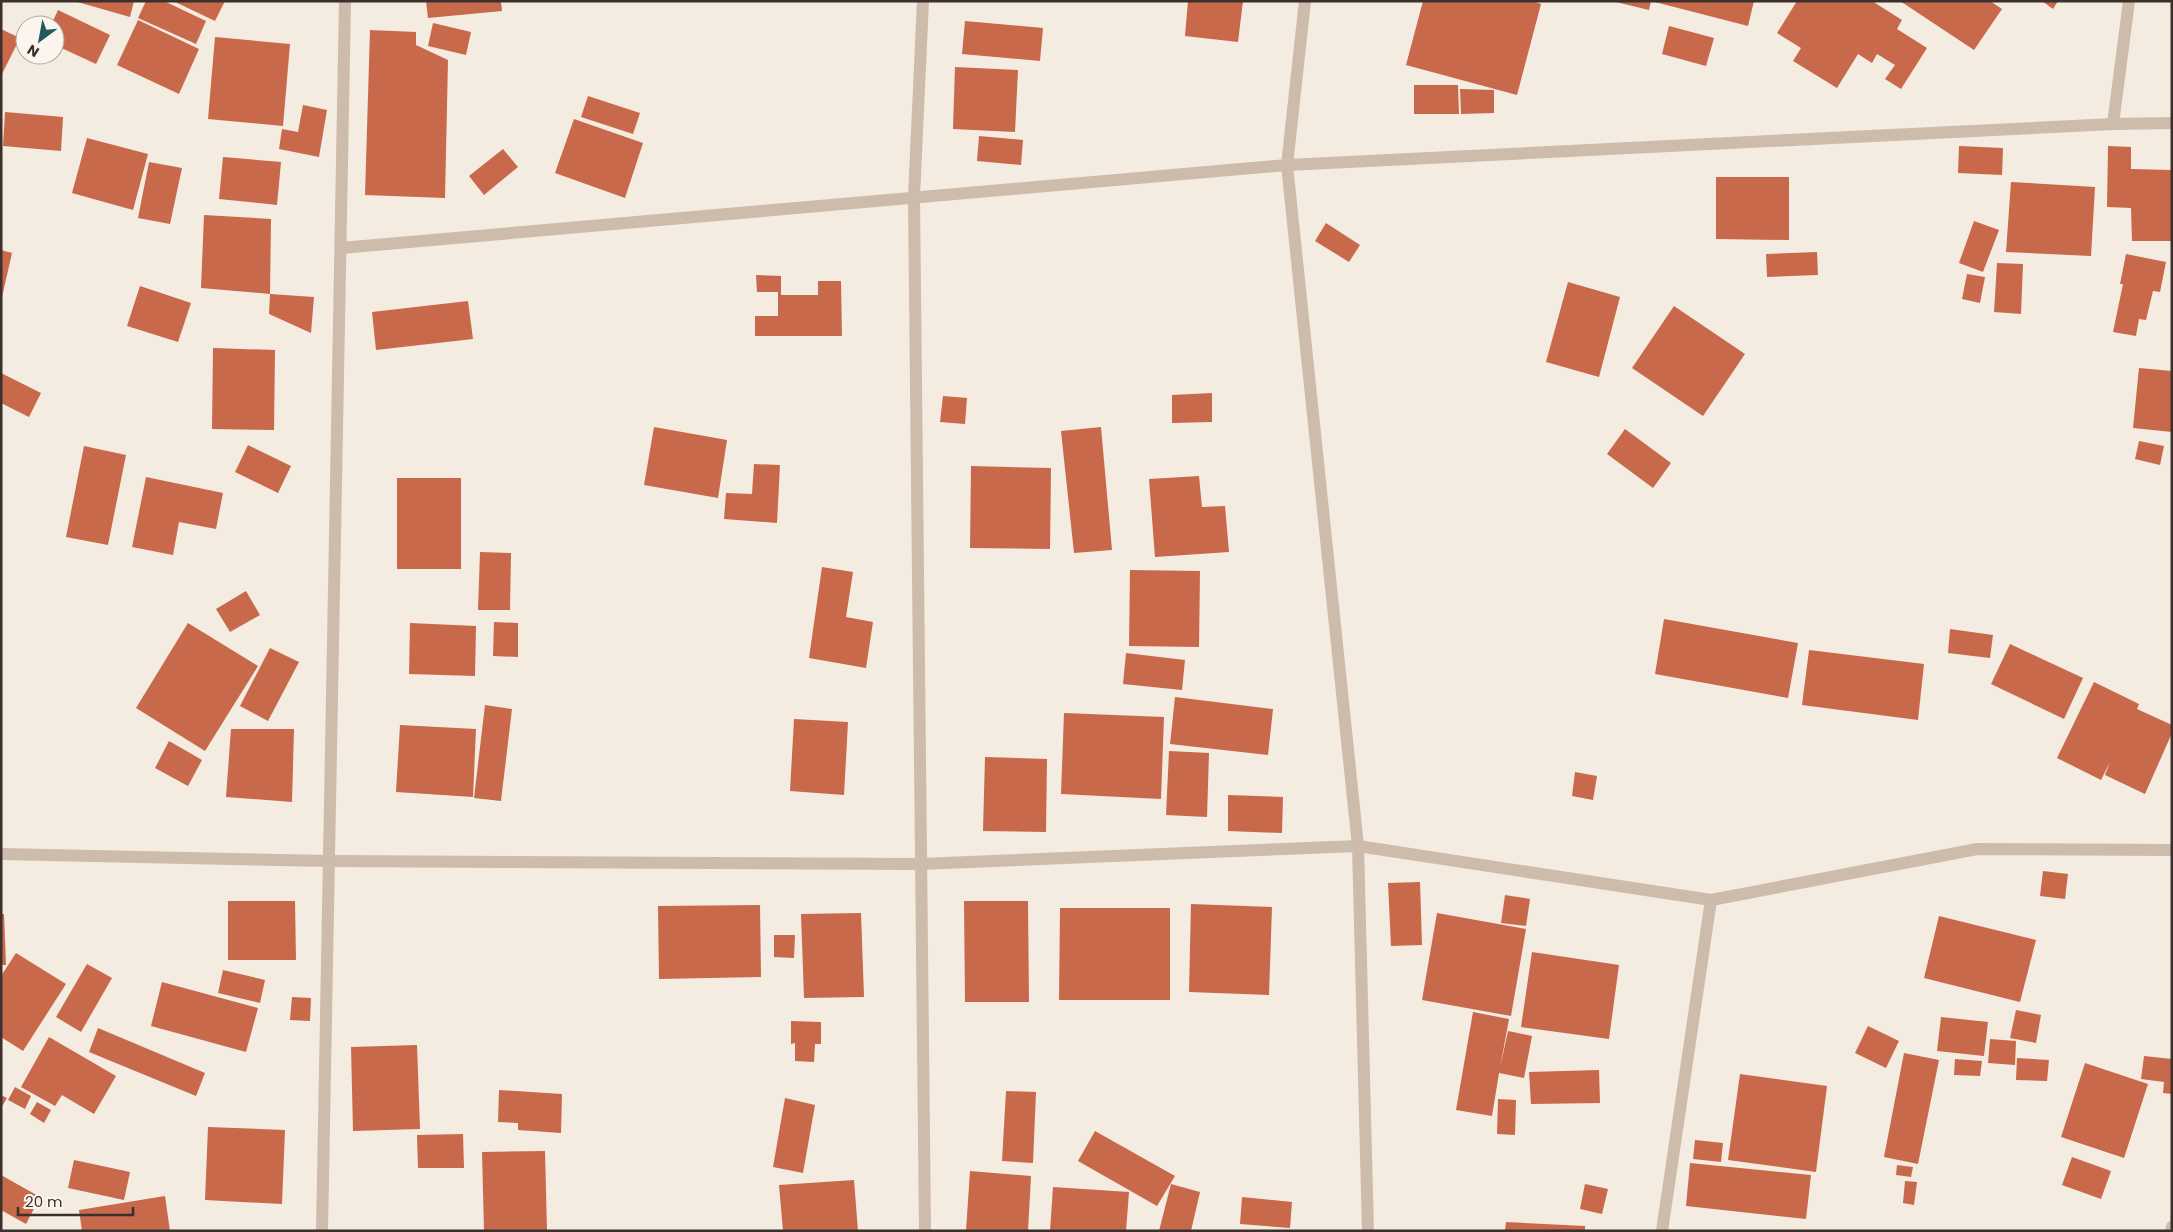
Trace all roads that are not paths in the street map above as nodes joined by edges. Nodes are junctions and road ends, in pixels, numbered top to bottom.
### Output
1 (345, 1) edge
2 (923, 1) edge
3 (1305, 1) edge
4 (2129, 1) edge
5 (2172, 123) edge
6 (2113, 124) junction
7 (1287, 164) junction
8 (914, 197) junction
9 (340, 248) junction
10 (1358, 846) junction
11 (2172, 850) edge
12 (1, 854) edge
13 (329, 862) junction
14 (920, 864) junction
15 (1711, 900) junction
16 (322, 1231) edge
17 (925, 1231) edge
18 (1368, 1231) edge
19 (1662, 1231) edge

1 - 9 street
2 - 8 street
3 - 7 street
4 - 6 street
5 - 6 street
6 - 7 street
7 - 8 street
7 - 10 street
8 - 9 street
8 - 14 street
9 - 13 street
10 - 14 street
10 - 15 street
10 - 18 street
11 - 15 street
12 - 13 street
13 - 14 street
13 - 16 street
14 - 17 street
15 - 19 street

